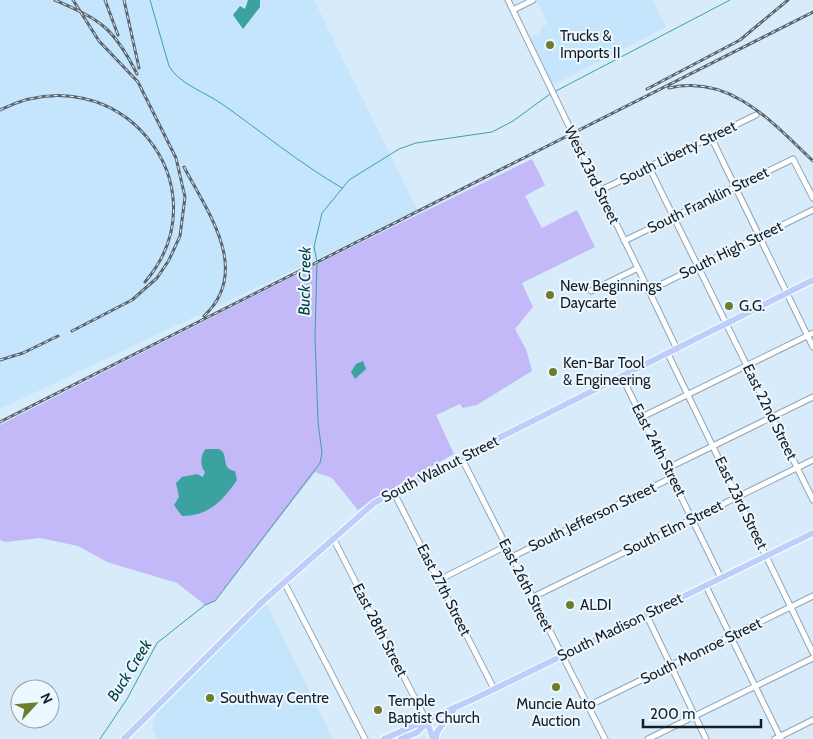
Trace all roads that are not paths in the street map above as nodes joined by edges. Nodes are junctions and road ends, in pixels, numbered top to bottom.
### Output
1 (508, 0) edge
2 (533, 0) edge
3 (513, 10) junction
4 (756, 115) dead end
5 (711, 137) junction
6 (649, 167) junction
7 (735, 187) junction
8 (599, 191) junction
9 (813, 198) edge
10 (813, 210) edge
11 (674, 217) junction
12 (758, 236) junction
13 (624, 241) junction
14 (699, 266) junction
15 (638, 268) junction
16 (813, 280) edge
17 (648, 291) junction
18 (591, 292) dead end
19 (787, 293) junction
20 (727, 324) junction
21 (810, 335) edge
22 (813, 347) edge
23 (676, 349) junction
24 (668, 354) junction
25 (748, 366) junction
26 (622, 377) junction
27 (688, 395) junction
28 (813, 397) edge
29 (642, 417) junction
30 (773, 417) junction
31 (713, 446) junction
32 (461, 457) junction
33 (813, 460) edge
34 (668, 468) junction
35 (797, 468) junction
36 (673, 477) junction
37 (393, 491) junction
38 (738, 496) junction
39 (813, 500) edge
40 (693, 519) junction
41 (813, 533) edge
42 (333, 538) junction
43 (506, 546) junction
44 (767, 556) junction
45 (512, 557) junction
46 (721, 578) junction
47 (439, 580) junction
48 (284, 582) junction
49 (706, 586) junction
50 (813, 596) edge
51 (532, 597) junction
52 (791, 607) junction
53 (646, 614) junction
54 (731, 637) junction
55 (813, 652) edge
56 (562, 656) junction
57 (813, 658) edge
58 (671, 666) junction
59 (755, 687) junction
60 (494, 689) junction
61 (588, 706) junction
62 (455, 708) junction
63 (695, 716) junction
64 (813, 720) edge
65 (427, 722) junction
66 (779, 738) edge
67 (124, 739) edge
68 (365, 739) edge
69 (384, 739) edge
70 (401, 739) edge
71 (434, 739) edge
72 (606, 739) edge
73 (648, 739) edge
74 (706, 739) edge

1 - 3 street, West 23rd Street
2 - 3 street
3 - 8 street, West 23rd Street
4 - 5 street, South Liberty Street
5 - 6 street, South Liberty Street
5 - 7 street
6 - 8 street, South Liberty Street
6 - 11 street, East 22nd Street
7 - 9 street, South Franklin Street
7 - 11 street, South Franklin Street
7 - 12 street
8 - 13 street, West 23rd Street
10 - 12 street, South High Street
11 - 13 street, South Franklin Street
11 - 14 street, East 22nd Street
12 - 14 street, South High Street
12 - 19 street
13 - 15 street, West 23rd Street
14 - 17 street, South High Street
14 - 20 street, East 22nd Street
15 - 17 street, West 23rd Street
15 - 18 street
16 - 19 main road, South Walnut Street
17 - 23 street, West 23rd Street
19 - 20 main road, South Walnut Street
19 - 21 street
20 - 23 main road, South Walnut Street
20 - 25 street, East 22nd Street
21 - 22 street
21 - 25 street
23 - 24 main road, South Walnut Street
24 - 26 main road, South Walnut Street
24 - 27 street, East 23rd Street
25 - 27 street
25 - 30 street, East 22nd Street
26 - 29 street, East 24th Street
26 - 32 main road, South Walnut Street
27 - 29 street
27 - 31 street, East 23rd Street
28 - 30 street, South Jefferson Street
29 - 34 street, East 24th Street
30 - 31 street, South Jefferson Street
30 - 35 street, East 22nd Street
31 - 34 street, South Jefferson Street
31 - 38 street, East 23rd Street
32 - 37 main road, South Walnut Street
32 - 43 street, East 26th Street
33 - 35 street, South Elm Street
34 - 36 street, East 24th Street
35 - 38 street, South Elm Street
35 - 39 street, East 22nd Street
36 - 40 street, East 24th Street
36 - 45 street, South Jefferson Street
37 - 42 main road, South Walnut Street
37 - 47 street, East 27th Street
38 - 40 street, South Elm Street
38 - 44 street, East 23rd Street
40 - 46 street, East 24th Street
40 - 51 street, South Elm Street
41 - 44 main road, South Madison Street
42 - 48 main road, South Walnut Street
42 - 65 street, East 28th Street
43 - 45 street, East 26th Street
43 - 47 street, South Jefferson Street
44 - 46 main road, South Madison Street
44 - 52 street, East 23rd Street
45 - 51 street, East 26th Street
46 - 49 main road, South Madison Street
47 - 60 street, East 27th Street
48 - 67 main road, South Walnut Street
48 - 68 street
49 - 53 main road, South Madison Street
49 - 54 street
50 - 52 street, South Monroe Street
51 - 56 street, East 26th Street
52 - 54 street, South Monroe Street
52 - 55 street, East 23rd Street
53 - 56 main road, South Madison Street
53 - 58 street
54 - 58 street, South Monroe Street
54 - 59 street
56 - 60 main road, South Madison Street
56 - 61 street, East 26th Street
57 - 59 street
58 - 61 street, South Monroe Street
58 - 63 street
59 - 63 street
59 - 66 street
60 - 62 main road, South Madison Street
61 - 72 street, East 26th Street
62 - 65 main road, South Madison Street
62 - 71 main road
63 - 73 street
63 - 74 street
64 - 66 street
65 - 69 main road, South Madison Street
65 - 70 main road, South Madison Street
65 - 71 main road

